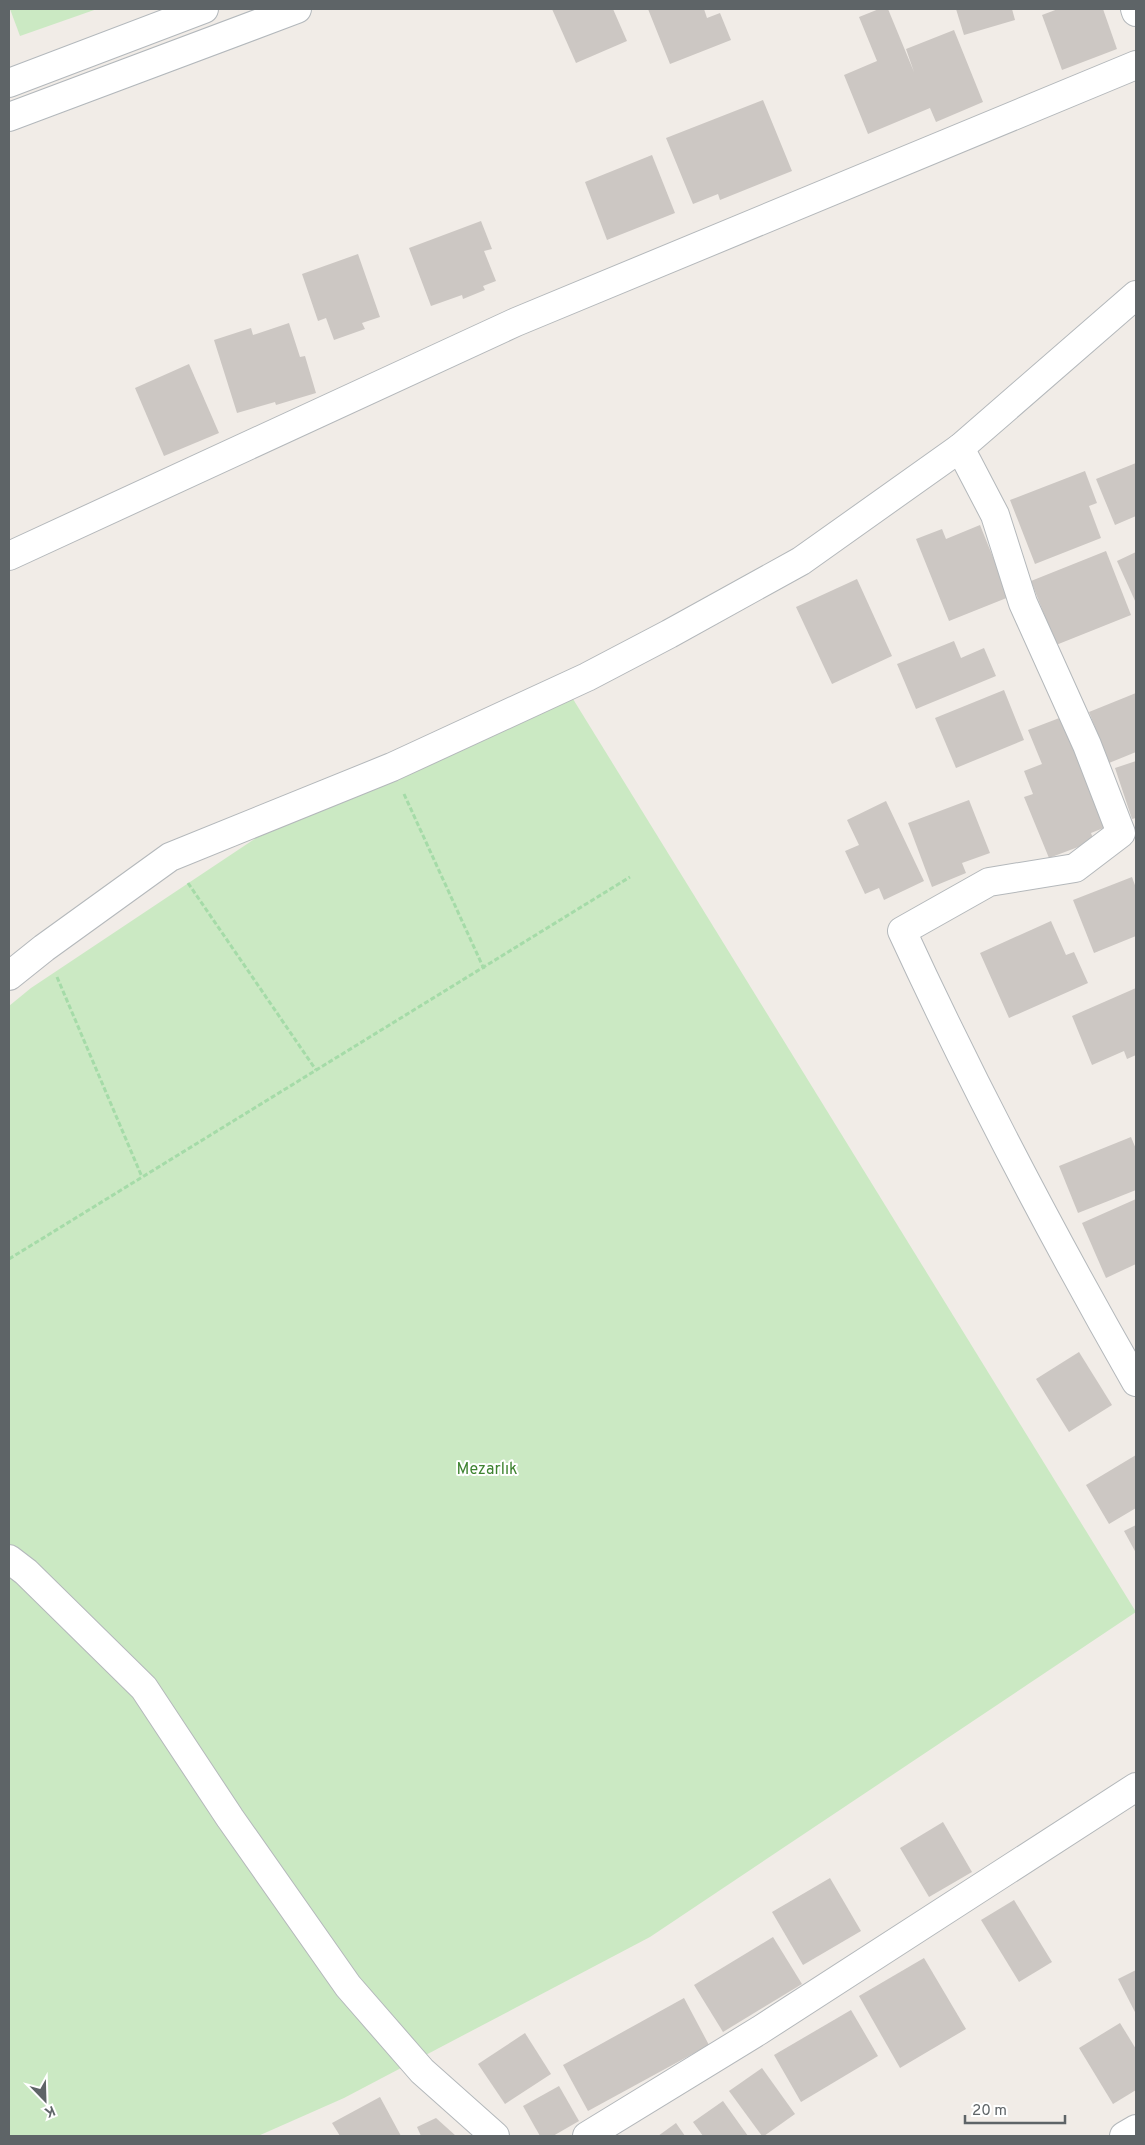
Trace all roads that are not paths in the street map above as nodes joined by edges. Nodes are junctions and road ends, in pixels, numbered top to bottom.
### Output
1 (204, 9) edge
2 (297, 9) edge
3 (1136, 65) edge
4 (9, 83) edge
5 (9, 117) edge
6 (1136, 295) edge
7 (960, 448) junction
8 (9, 556) edge
9 (9, 976) edge
10 (1136, 1382) edge
11 (9, 1560) edge
12 (1136, 1787) edge
13 (1136, 2129) edge
14 (495, 2136) edge
15 (587, 2136) edge
16 (1124, 2136) edge

1 - 4 street
2 - 5 street
3 - 8 street
6 - 7 street
7 - 9 street
7 - 10 street
11 - 14 street
12 - 15 street
13 - 16 street

